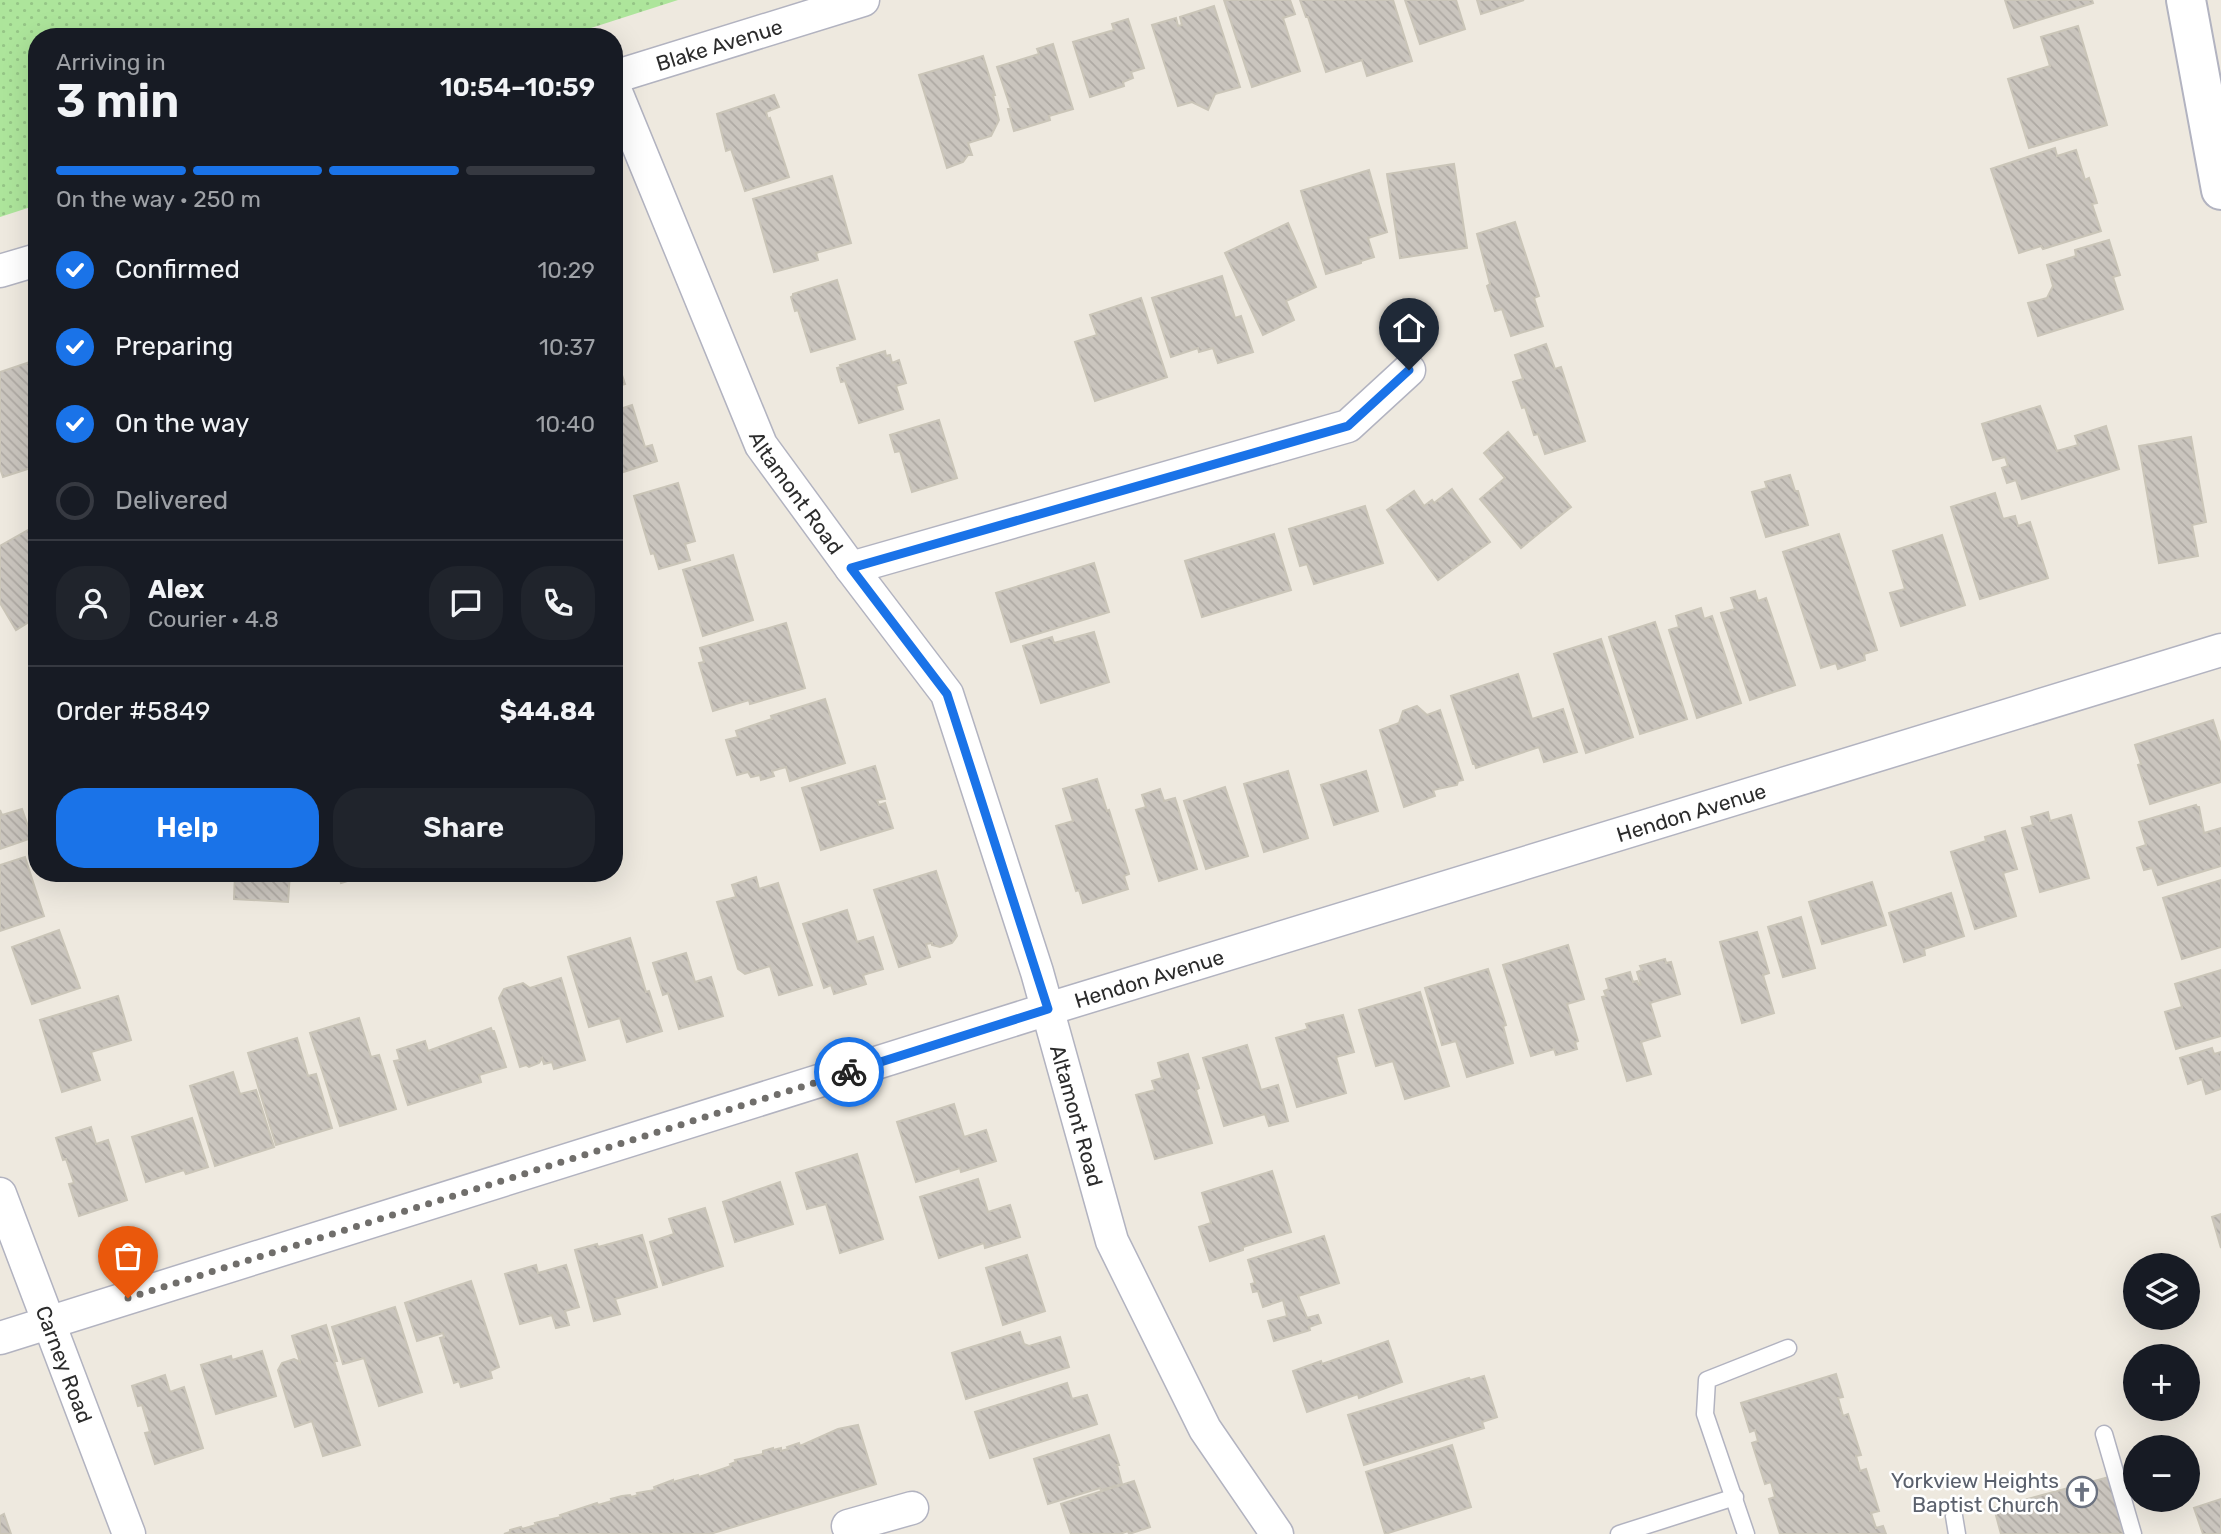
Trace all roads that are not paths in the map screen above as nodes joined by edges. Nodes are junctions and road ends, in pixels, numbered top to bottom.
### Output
1 (863, 0) edge
2 (2186, 0) edge
3 (623, 74) edge
4 (623, 109) edge
5 (2219, 171) edge
6 (28, 263) edge
7 (0, 271) edge
8 (1409, 370) dead end
9 (851, 568) junction
10 (2221, 650) edge
11 (1048, 1009) junction
12 (0, 1194) edge
13 (50, 1323) junction
14 (0, 1338) edge
15 (1788, 1348) dead end
16 (2104, 1434) dead end
17 (1735, 1497) junction
18 (912, 1508) dead end
19 (1954, 1516) dead end
20 (840, 1531) edge
21 (130, 1534) edge
22 (1277, 1534) edge
23 (1619, 1534) edge
24 (1746, 1534) edge
25 (1956, 1534) edge
26 (2133, 1534) edge

1 - 3 street, Blake Avenue
2 - 5 street
4 - 9 street, Altamont Road
6 - 7 street
8 - 9 street
9 - 11 street, Altamont Road
10 - 11 street, Hendon Avenue
11 - 13 street, Hendon Avenue
11 - 22 street, Altamont Road
12 - 13 street, Carney Road
13 - 14 street, Hendon Avenue
13 - 21 street, Carney Road
15 - 17 lane
16 - 26 lane
17 - 23 lane
17 - 24 lane
18 - 20 street
19 - 25 lane

